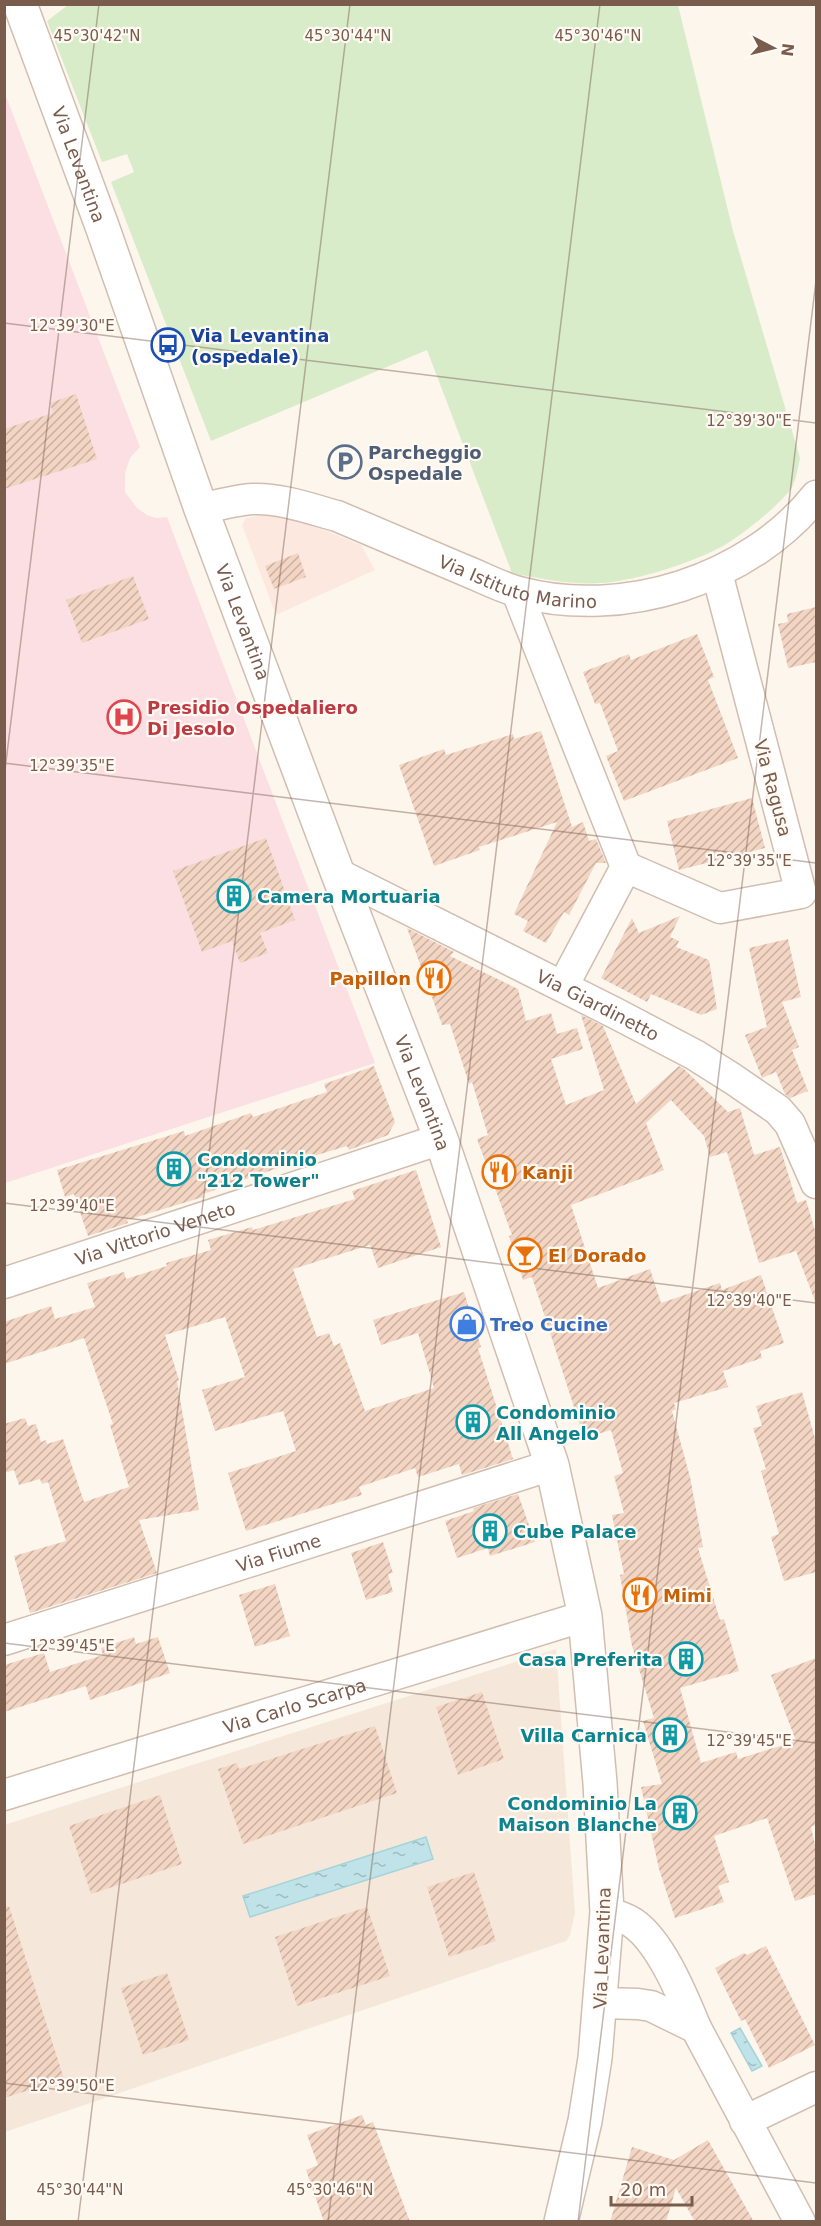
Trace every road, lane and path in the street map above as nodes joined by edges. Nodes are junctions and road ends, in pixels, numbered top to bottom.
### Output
1 (20, 4) edge
2 (816, 496) edge
3 (201, 509) junction
4 (717, 573) junction
5 (517, 592) junction
6 (626, 867) junction
7 (338, 874) junction
8 (563, 986) junction
9 (441, 1139) junction
10 (816, 1184) edge
11 (4, 1282) edge
12 (552, 1465) junction
13 (585, 1616) junction
14 (4, 1640) edge
15 (4, 1795) edge
16 (607, 1912) junction
17 (601, 2003) junction
18 (696, 2028) junction
19 (816, 2087) edge
20 (746, 2121) junction
21 (561, 2222) edge
22 (800, 2222) edge

1 - 3 street, Via Levantina
2 - 4 street, Via Istituto Marino
3 - 5 street, Via Istituto Marino
3 - 7 street, Via Levantina
4 - 5 street, Via Istituto Marino
4 - 6 street, Via Ragusa
5 - 6 street
6 - 8 street
7 - 8 street, Via Giardinetto
7 - 9 street, Via Levantina
8 - 10 street, Via Giardinetto
9 - 11 street, Via Vittorio Veneto
9 - 12 street, Via Levantina
12 - 13 street, Via Levantina
12 - 14 street, Via Fiume
13 - 15 street, Via Carlo Scarpa
13 - 16 street, Via Levantina
16 - 17 street, Via Levantina
16 - 18 street
17 - 18 street
17 - 21 street, Via Levantina
18 - 20 street
19 - 20 street
20 - 22 street

